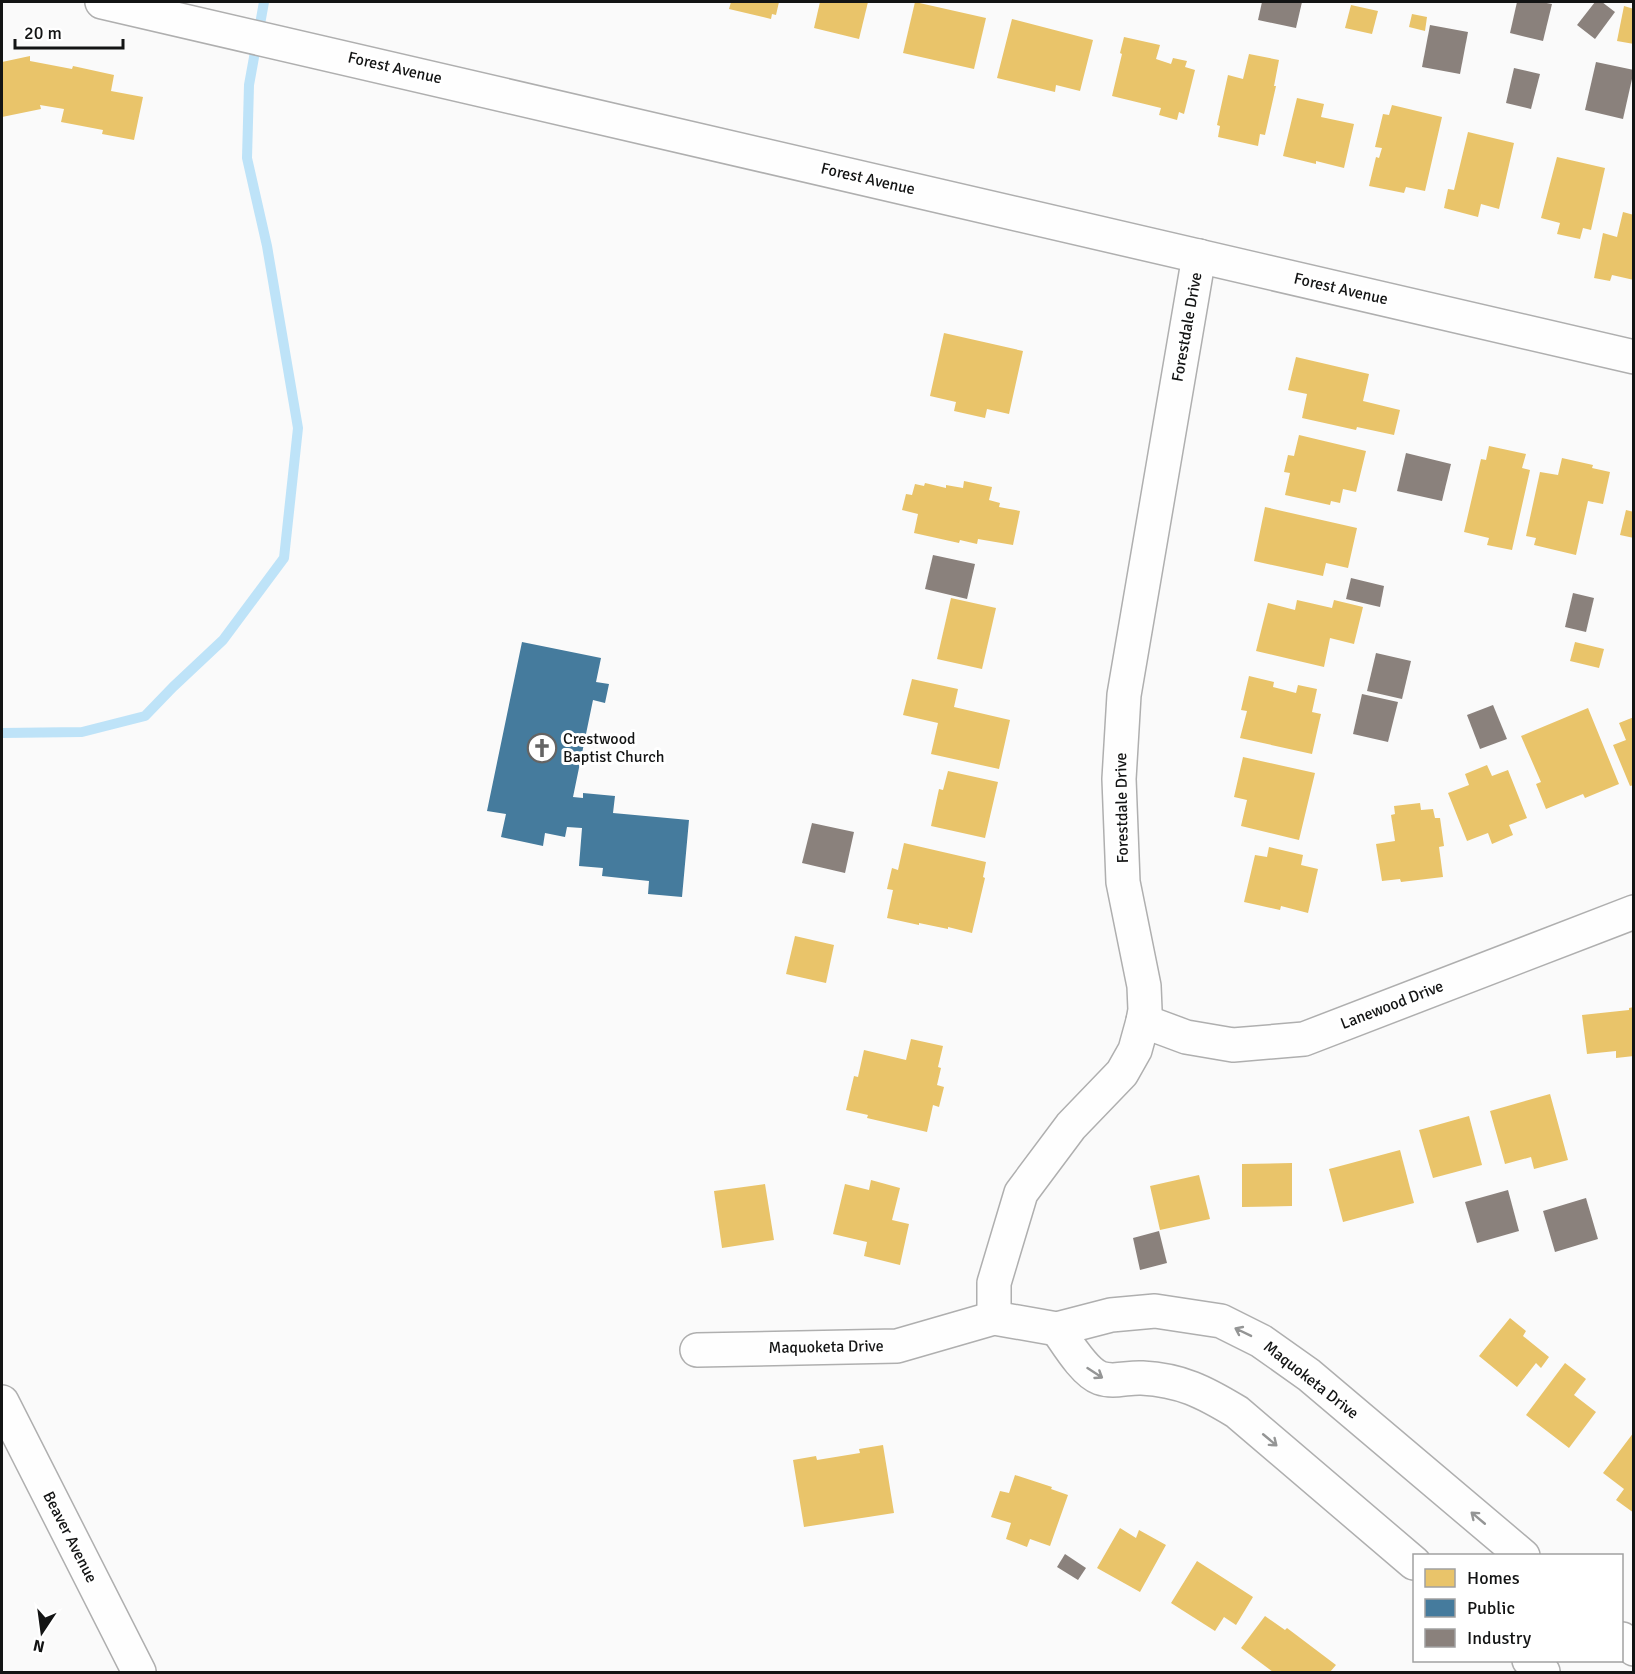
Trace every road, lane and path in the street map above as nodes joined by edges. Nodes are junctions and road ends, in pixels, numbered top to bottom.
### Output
1 (106, 2) edge
2 (1199, 256) junction
3 (1634, 357) edge
4 (1634, 912) edge
5 (1143, 1021) junction
6 (994, 1318) junction
7 (1057, 1329) junction
8 (698, 1350) dead end
9 (2, 1402) edge
10 (1521, 1554) edge
11 (1413, 1562) edge
12 (1532, 1662) edge
13 (139, 1672) edge
14 (1544, 1672) edge

1 - 2 street, Forest Avenue
2 - 3 street, Forest Avenue
2 - 5 street, Forestdale Drive
4 - 5 street, Lanewood Drive
5 - 6 street, Forestdale Drive
6 - 7 street, Maquoketa Drive
6 - 8 street, Maquoketa Drive
10 -> 7 street, Maquoketa Drive
7 -> 11 street
9 - 13 street, Beaver Avenue
12 - 14 street

